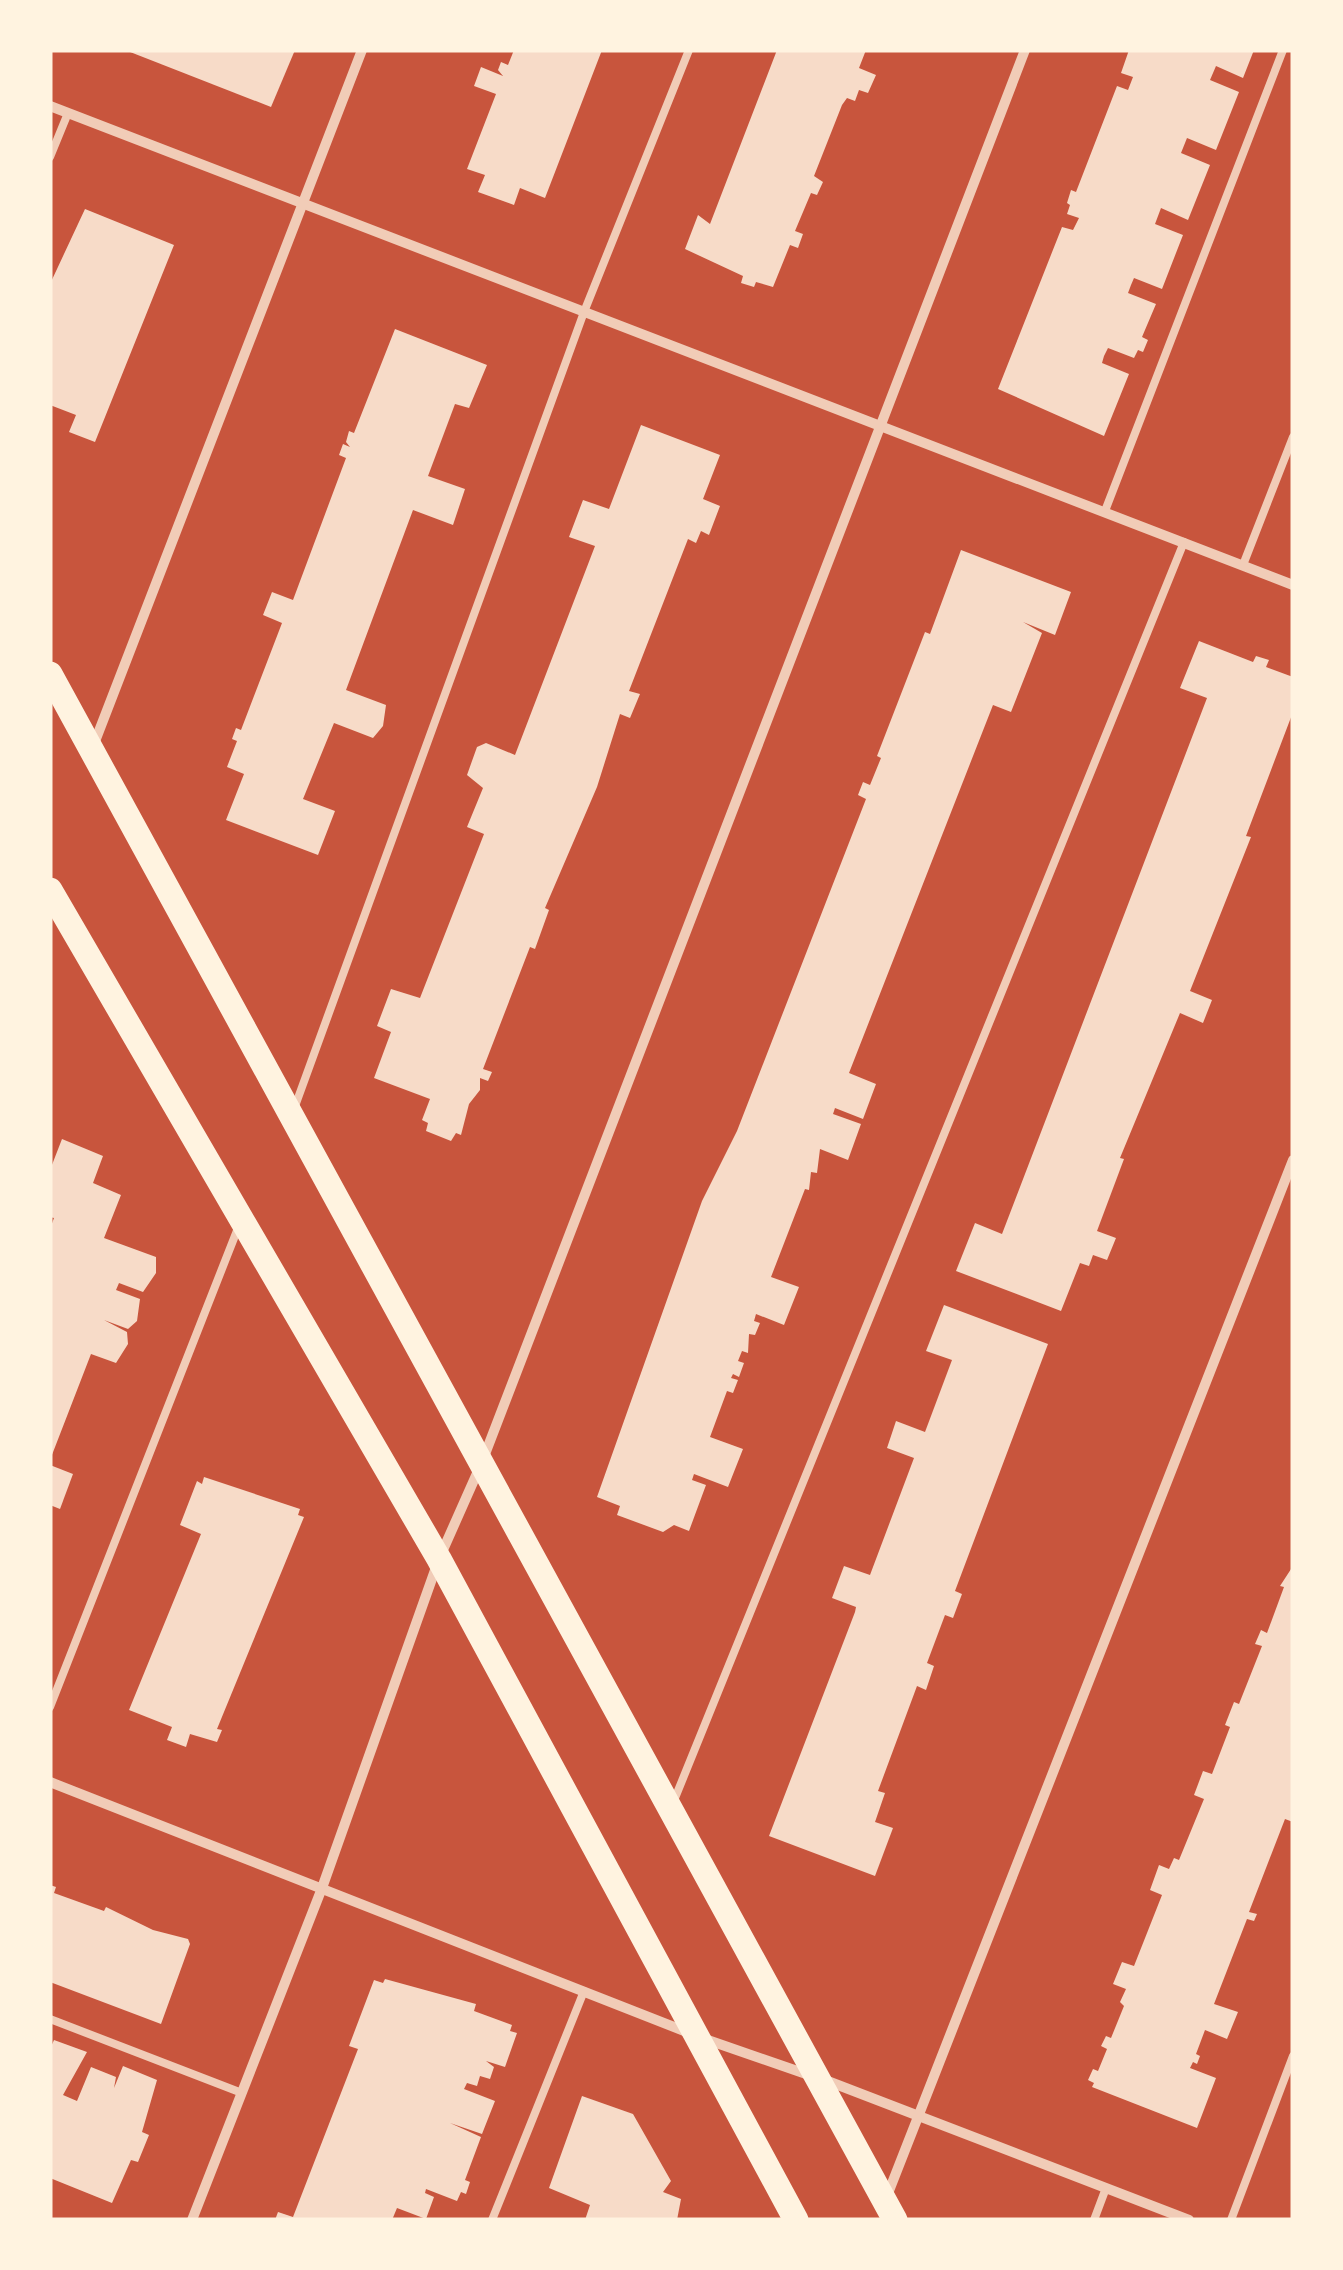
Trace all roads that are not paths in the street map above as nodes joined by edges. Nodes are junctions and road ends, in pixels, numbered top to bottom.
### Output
1 (362, 50) edge
2 (688, 50) edge
3 (1025, 50) edge
4 (1283, 50) edge
5 (50, 106) edge
6 (68, 112) junction
7 (50, 157) edge
8 (303, 202) junction
9 (584, 312) junction
10 (880, 425) junction
11 (1293, 436) edge
12 (1104, 512) junction
13 (1184, 542) junction
14 (1243, 566) junction
15 (1293, 585) edge
16 (50, 674) edge
17 (91, 750) junction
18 (50, 890) edge
19 (292, 1115) junction
20 (1293, 1160) edge
21 (242, 1219) junction
22 (482, 1462) junction
23 (439, 1559) junction
24 (50, 1707) edge
25 (50, 1782) edge
26 (671, 1808) junction
27 (322, 1888) junction
28 (584, 1992) junction
29 (50, 2019) edge
30 (702, 2038) junction
31 (1293, 2056) edge
32 (820, 2078) junction
33 (242, 2093) junction
34 (918, 2116) junction
35 (1106, 2188) junction
36 (890, 2211) edge
37 (789, 2215) edge
38 (192, 2220) edge
39 (492, 2220) edge
40 (1094, 2220) edge
41 (1190, 2220) edge
42 (1231, 2220) edge

1 - 8 street
2 - 9 lane
3 - 10 street
4 - 12 lane
5 - 6 street
6 - 7 lane
6 - 8 street
8 - 9 street
8 - 17 street
9 - 10 street
9 - 19 lane
10 - 12 street
10 - 22 street
11 - 14 lane
12 - 13 street
13 - 14 street
13 - 26 lane
14 - 15 street
16 - 17 main road
17 - 19 main road
18 - 21 main road
19 - 22 main road
20 - 34 street
21 - 23 main road
21 - 24 lane
22 - 23 street
22 - 26 main road
23 - 27 street
23 - 30 main road
25 - 27 street
26 - 32 main road
27 - 28 street
27 - 33 street
28 - 30 street
28 - 39 lane
29 - 33 lane
30 - 32 street
30 - 37 main road
31 - 42 lane
32 - 34 street
32 - 36 main road
33 - 38 street
34 - 35 street
34 - 36 street
35 - 40 lane
35 - 41 street

